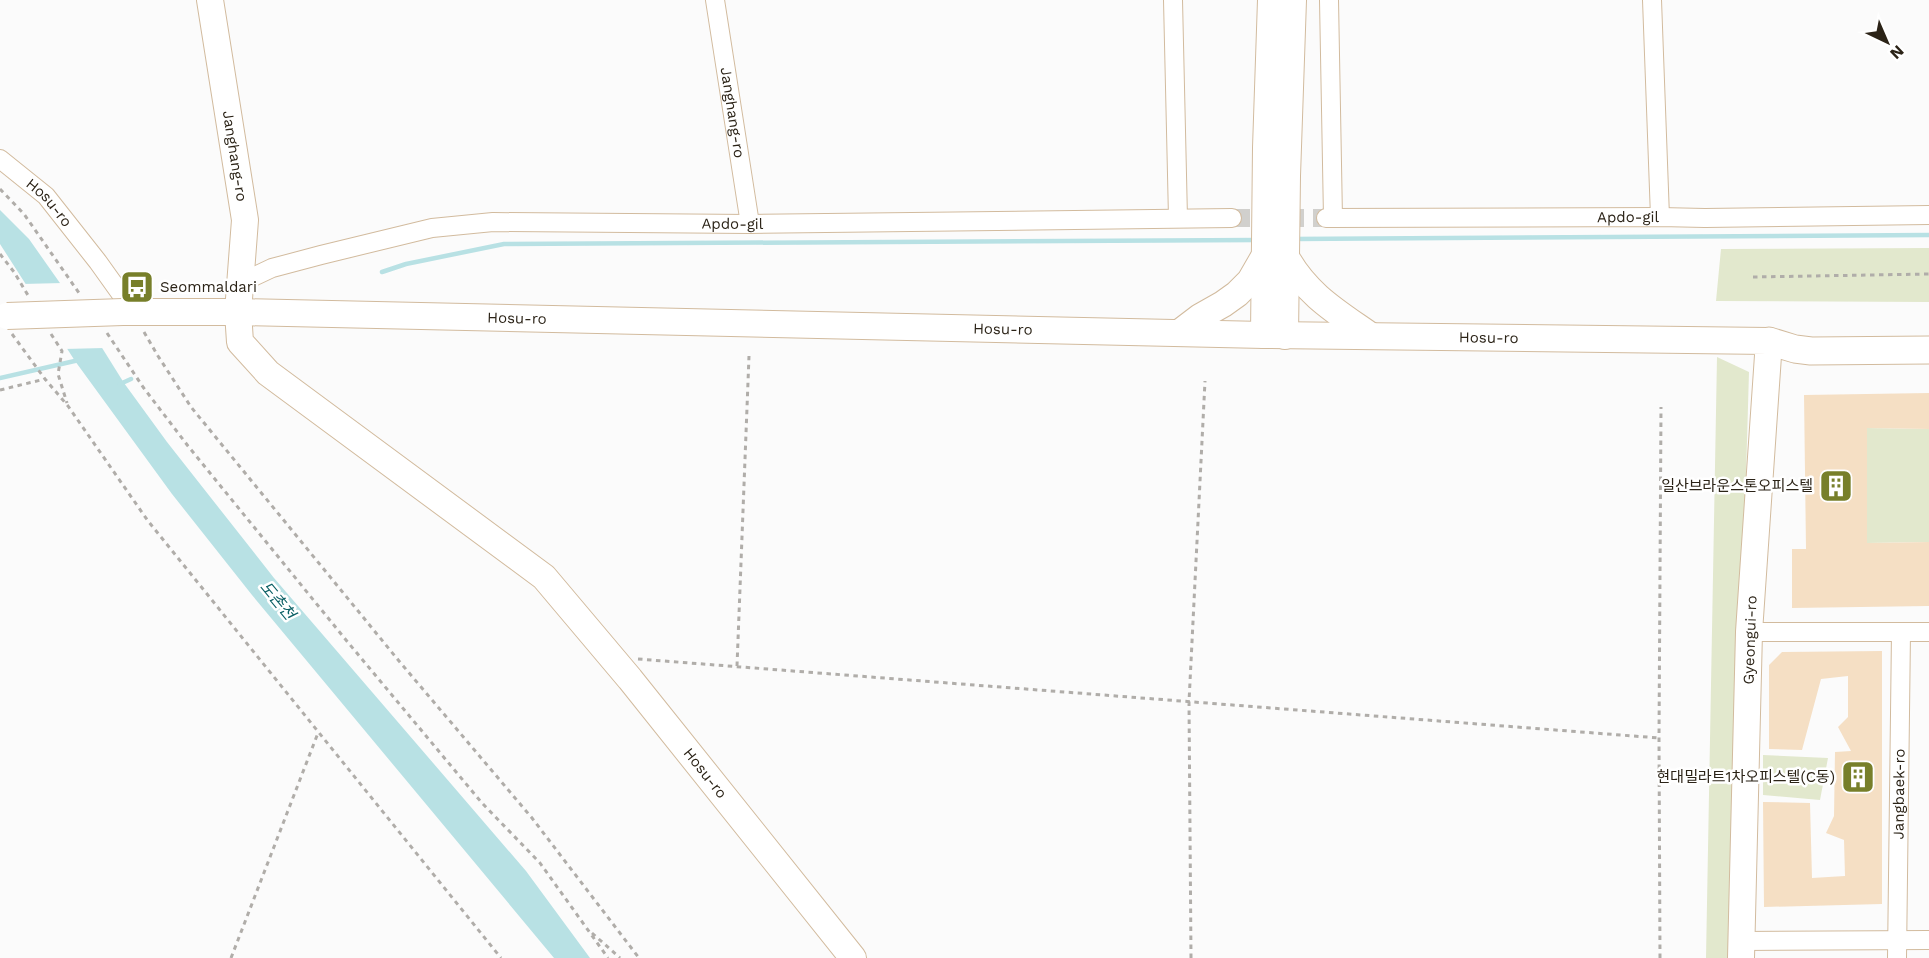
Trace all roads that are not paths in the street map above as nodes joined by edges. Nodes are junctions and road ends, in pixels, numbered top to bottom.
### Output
1 (210, 0) edge
2 (715, 0) edge
3 (1173, 0) edge
4 (1271, 0) edge
5 (1293, 0) edge
6 (1329, 0) edge
7 (1652, 0) edge
8 (0, 159) edge
9 (1929, 215) edge
10 (1660, 217) junction
11 (1178, 218) junction
12 (1232, 218) tunnel mouth
13 (750, 224) junction
14 (1275, 244) junction
15 (240, 283) junction
16 (238, 312) junction
17 (3, 316) edge
18 (119, 316) junction
19 (1179, 333) junction
20 (1929, 333) edge
21 (1274, 335) junction
22 (1371, 336) junction
23 (1769, 341) junction
24 (1929, 350) edge
25 (1749, 632) junction
26 (1929, 632) edge
27 (1900, 633) junction
28 (1929, 940) edge
29 (1741, 949) edge
30 (1897, 949) edge
31 (853, 958) edge

1 - 15 main road, Janghang-ro
2 - 13 street, Janghang-ro
3 - 11 street
4 - 14 main road
5 - 14 main road
6 - 10 street, Apdo-gil
7 - 10 street
8 - 18 street, Hosu-ro
9 - 10 street, Apdo-gil
11 - 12 street, Apdo-gil
11 - 13 street, Apdo-gil
13 - 15 street, Apdo-gil
14 - 19 main road
14 - 21 main road
14 - 22 main road
15 - 16 main road, Janghang-ro
16 - 18 main road, Hosu-ro
16 - 19 main road, Hosu-ro
16 - 31 main road, Hosu-ro
17 - 18 main road, Hosu-ro, bridge
19 - 21 main road, Hosu-ro
20 - 23 main road, Hosu-ro
21 - 22 main road, Hosu-ro
22 - 23 main road, Hosu-ro
23 - 24 main road, Hosu-ro
23 - 25 main road, Gyeongui-ro
25 - 27 street
25 - 29 main road, Gyeongui-ro
26 - 27 street
27 - 30 street, Jangbaek-ro
28 - 30 street, Gyeongui-ro
29 - 30 street, Gyeongui-ro

